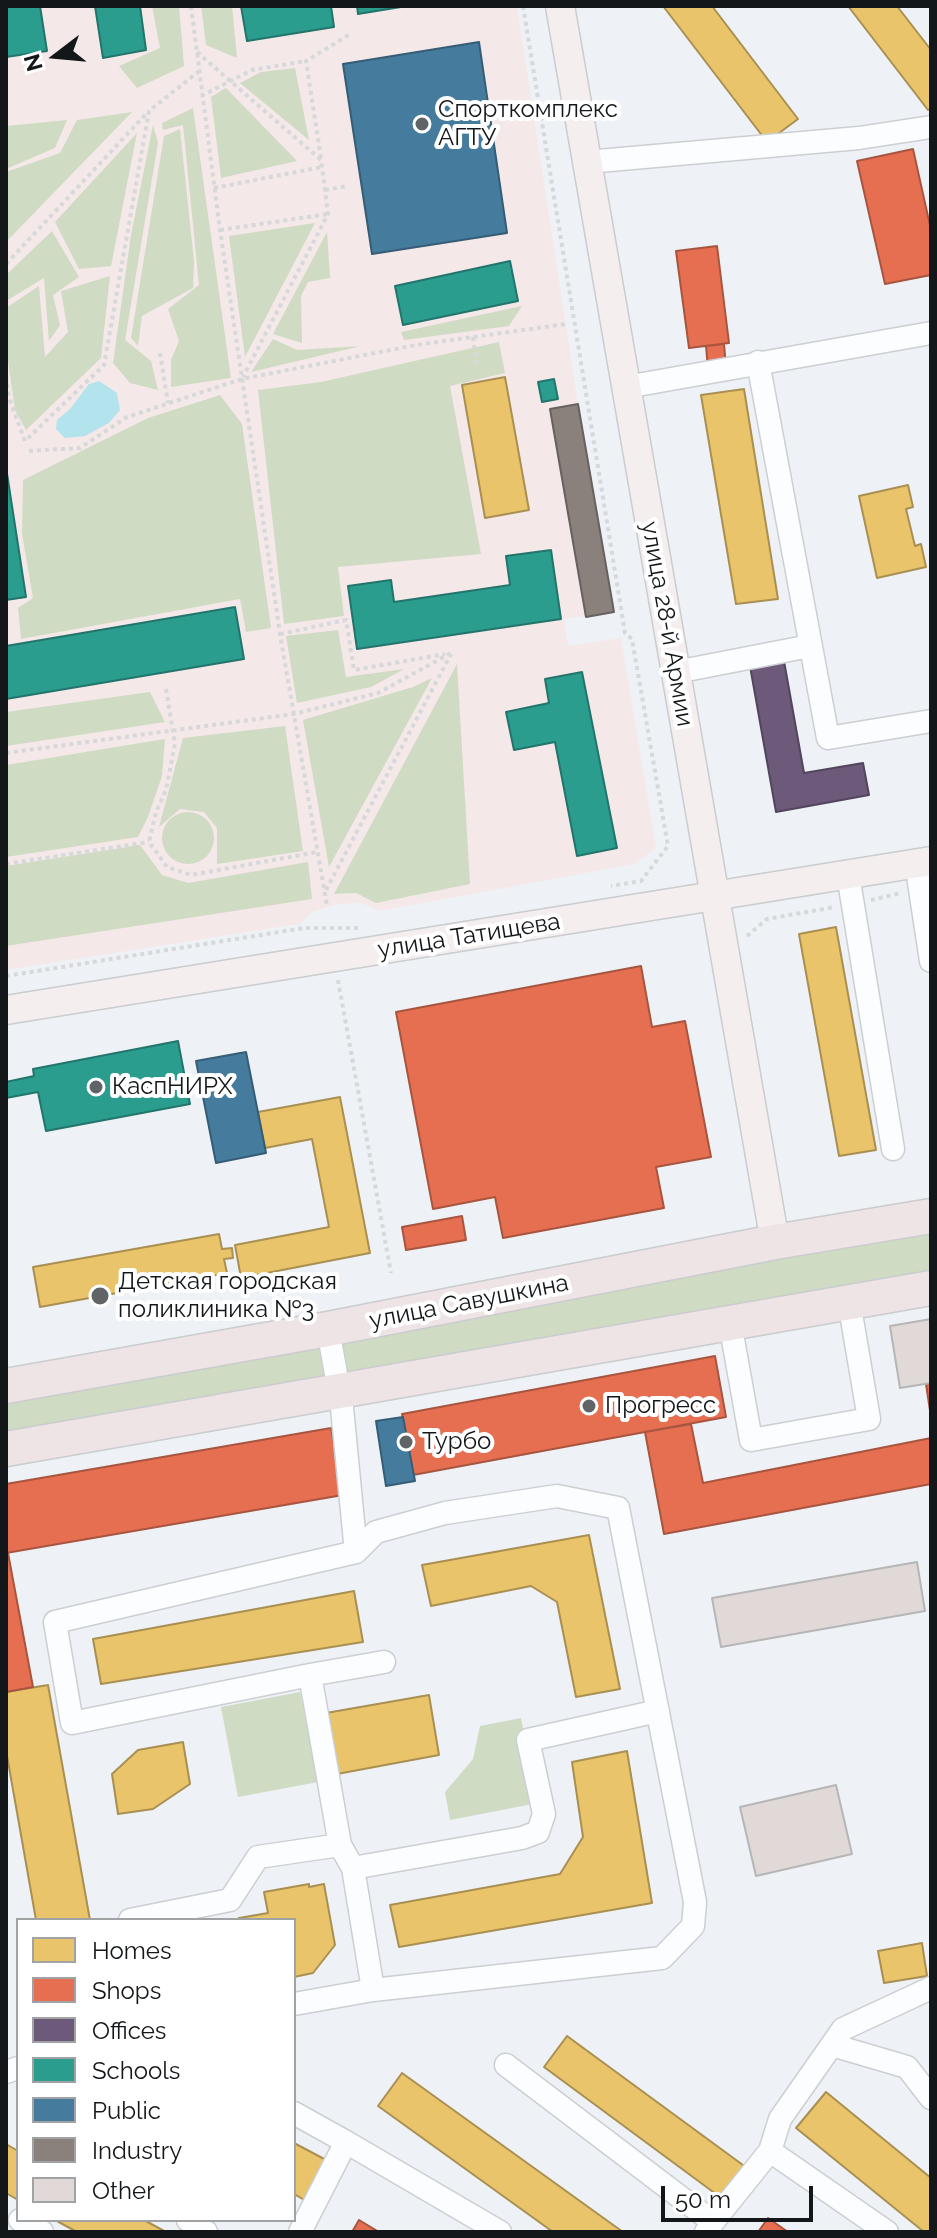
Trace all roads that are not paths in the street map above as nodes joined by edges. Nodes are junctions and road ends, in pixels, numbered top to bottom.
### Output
1 (560, 6) edge
2 (931, 127) edge
3 (587, 162) junction
4 (931, 333) edge
5 (758, 362) junction
6 (626, 387) junction
7 (810, 646) junction
8 (676, 672) junction
9 (931, 721) edge
10 (923, 862) edge
11 (848, 875) junction
12 (715, 897) junction
13 (931, 961) edge
14 (6, 1010) edge
15 (893, 1149) dead end
16 (931, 1216) edge
17 (775, 1242) junction
18 (931, 1288) edge
19 (849, 1302) junction
20 (730, 1323) junction
21 (328, 1329) junction
22 (6, 1386) edge
23 (339, 1391) junction
24 (6, 1449) edge
25 (356, 1552) junction
26 (384, 1662) dead end
27 (310, 1675) junction
28 (658, 1711) junction
29 (340, 1845) junction
30 (353, 1868) junction
31 (140, 1918) edge
32 (931, 1988) edge
33 (373, 1990) junction
34 (296, 2004) edge
35 (832, 2045) junction
36 (506, 2065) dead end
37 (927, 2085) edge
38 (296, 2114) edge
39 (346, 2142) junction
40 (770, 2151) junction
41 (23, 2222) edge
42 (710, 2227) edge
43 (42, 2232) edge
44 (300, 2232) edge
45 (500, 2232) edge
46 (887, 2232) edge

1 - 3 main road, улица 28-й Армии
2 - 3 lane
3 - 6 main road, улица 28-й Армии
4 - 5 lane
5 - 6 lane
5 - 7 lane
6 - 8 main road, улица 28-й Армии
7 - 8 lane
7 - 9 lane
8 - 12 main road, улица 28-й Армии
10 - 11 main road, улица Татищева
10 - 13 lane
11 - 12 main road, улица Татищева
11 - 15 lane
12 - 14 main road, улица Татищева
12 - 17 main road, улица 28-й Армии
16 - 17 highway, улица Савушкина
17 - 21 highway, улица Савушкина
18 - 19 highway
19 - 20 highway
19 - 20 lane
20 - 23 highway
21 - 22 highway, улица Савушкина
21 - 23 lane
23 - 24 highway
23 - 25 lane
25 - 27 lane
25 - 28 lane
26 - 27 lane
27 - 29 lane
28 - 30 lane
28 - 33 lane
29 - 30 lane
29 - 31 lane
30 - 33 lane
32 - 35 lane
33 - 34 lane
35 - 37 lane
35 - 40 lane
36 - 42 lane
38 - 39 lane
39 - 44 lane
39 - 45 lane
40 - 42 lane
40 - 46 lane
41 - 43 lane

